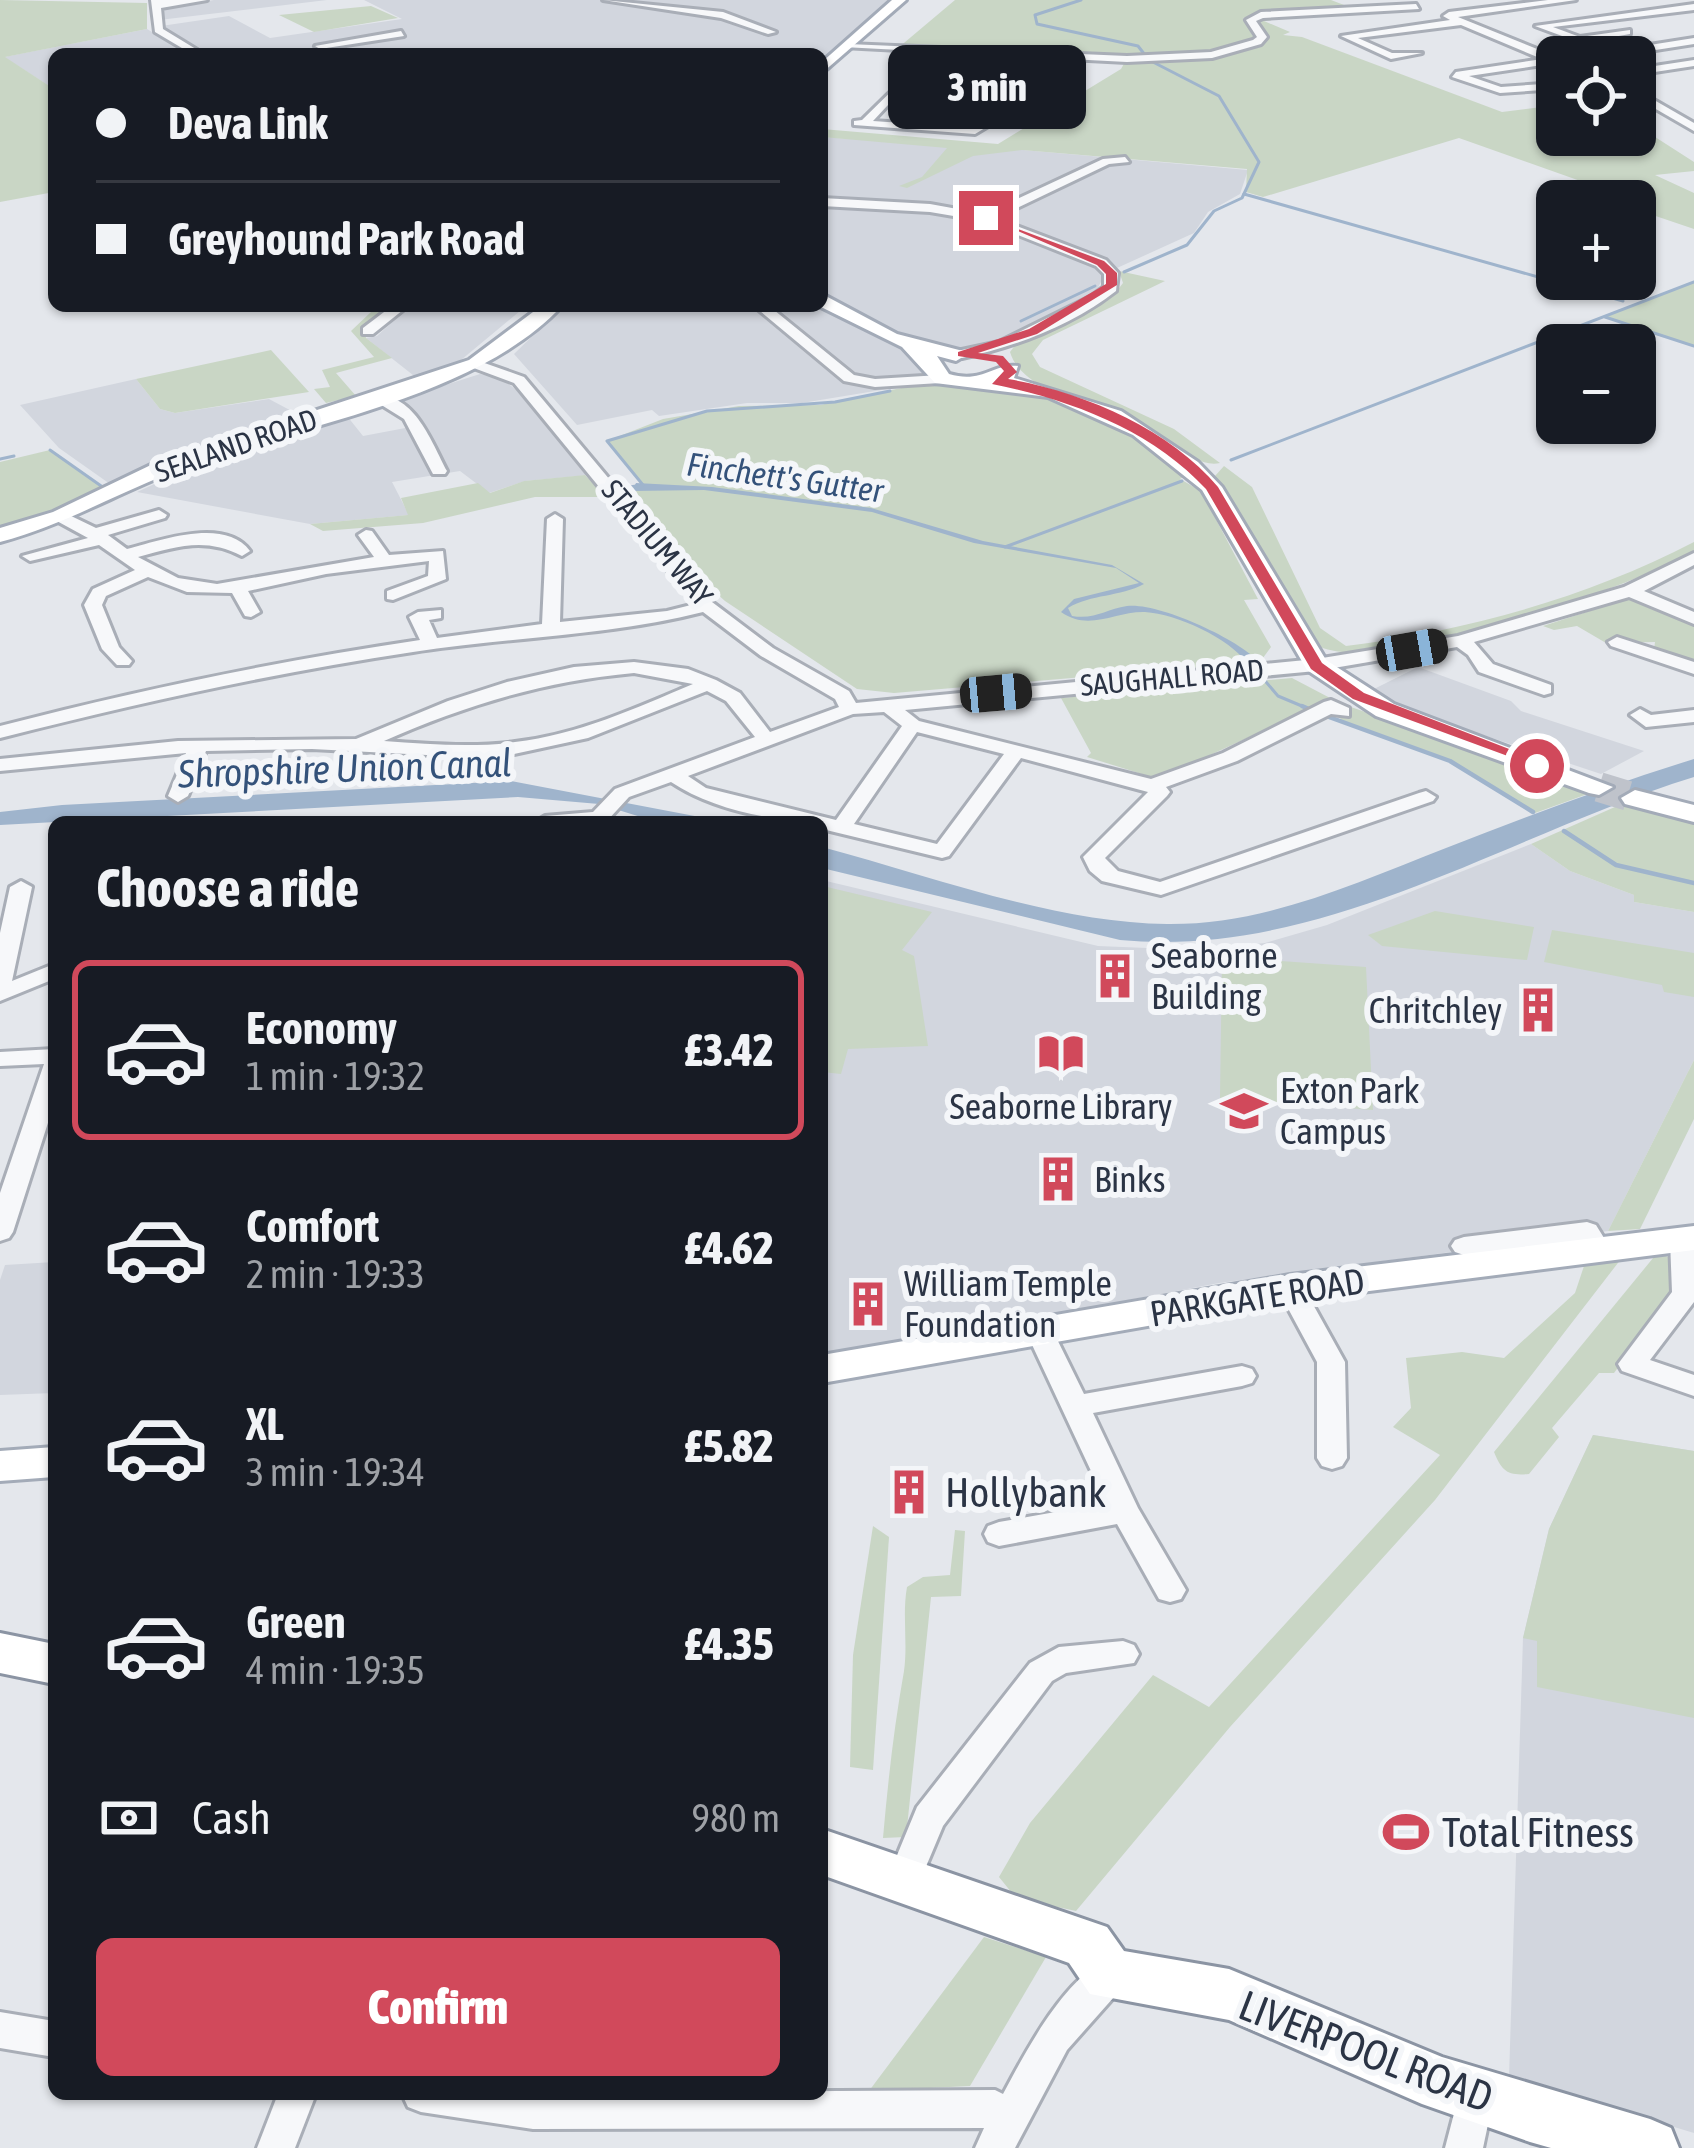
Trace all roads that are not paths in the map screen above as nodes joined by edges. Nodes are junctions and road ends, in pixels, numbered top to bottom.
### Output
1 (202, 0) edge
2 (608, 0) edge
3 (900, 0) edge
4 (1392, 0) edge
5 (1571, 0) edge
6 (155, 3) edge
7 (1545, 3) junction
8 (1416, 7) junction
9 (1694, 7) edge
10 (1446, 15) junction
11 (1593, 17) junction
12 (1461, 22) junction
13 (1410, 27) junction
14 (771, 32) dead end
15 (1627, 32) dead end
16 (1566, 36) edge
17 (1602, 36) edge
18 (392, 37) dead end
19 (1436, 39) dead end
20 (1694, 41) edge
21 (848, 47) junction
22 (189, 48) edge
23 (324, 48) edge
24 (1656, 50) edge
25 (1417, 52) dead end
26 (1536, 52) edge
27 (958, 55) junction
28 (1478, 58) dead end
29 (1014, 61) dead end
30 (1536, 62) edge
31 (1694, 63) edge
32 (828, 64) edge
33 (1504, 66) junction
34 (1656, 66) edge
35 (1661, 68) junction
36 (1656, 69) edge
37 (940, 75) junction
38 (1028, 81) dead end
39 (1536, 88) edge
40 (1518, 90) junction
41 (1501, 91) junction
42 (1536, 98) edge
43 (887, 102) junction
44 (1529, 104) dead end
45 (1656, 105) edge
46 (849, 122) dead end
47 (865, 123) junction
48 (1694, 128) edge
49 (1125, 160) dead end
50 (828, 203) edge
51 (846, 206) junction
52 (828, 214) edge
53 (986, 218) junction
54 (828, 303) edge
55 (393, 312) edge
56 (531, 312) edge
57 (546, 312) edge
58 (768, 312) edge
59 (368, 332) dead end
60 (911, 346) junction
61 (959, 354) junction
62 (1003, 363) junction
63 (476, 364) junction
64 (934, 371) junction
65 (380, 398) junction
66 (439, 471) dead end
67 (159, 515) dead end
68 (61, 517) junction
69 (555, 519) dead end
70 (0, 535) edge
71 (100, 536) junction
72 (365, 541) dead end
73 (243, 545) dead end
74 (41, 556) dead end
75 (122, 556) junction
76 (1694, 558) edge
77 (385, 561) junction
78 (147, 571) junction
79 (238, 589) junction
80 (1630, 590) junction
81 (399, 591) dead end
82 (706, 606) junction
83 (251, 612) dead end
84 (1691, 615) edge
85 (419, 616) dead end
86 (668, 616) junction
87 (551, 626) junction
88 (720, 638) dead end
89 (429, 640) junction
90 (1460, 641) junction
91 (1617, 643) dead end
92 (127, 656) dead end
93 (1316, 665) junction
94 (1694, 668) edge
95 (1539, 682) dead end
96 (709, 684) junction
97 (886, 704) junction
98 (850, 710) junction
99 (1342, 712) dead end
100 (1640, 715) dead end
101 (1694, 716) edge
102 (912, 725) junction
103 (0, 731) edge
104 (765, 738) junction
105 (358, 745) junction
106 (197, 749) junction
107 (1018, 749) junction
108 (0, 765) edge
109 (672, 774) junction
110 (1152, 785) junction
111 (1599, 787) tunnel mouth
112 (178, 796) dead end
113 (1413, 797) dead end
114 (1635, 798) tunnel mouth
115 (1694, 814) edge
116 (598, 816) edge
117 (795, 816) edge
118 (828, 823) edge
119 (828, 824) edge
120 (13, 894) edge
121 (48, 973) edge
122 (0, 983) edge
123 (0, 994) edge
124 (48, 1056) edge
125 (0, 1058) edge
126 (48, 1085) edge
127 (0, 1232) edge
128 (1688, 1239) edge
129 (1464, 1246) dead end
130 (1596, 1246) junction
131 (1290, 1288) junction
132 (1041, 1334) junction
133 (828, 1368) edge
134 (1233, 1384) dead end
135 (1694, 1386) edge
136 (1073, 1406) junction
137 (1332, 1458) dead end
138 (48, 1462) edge
139 (0, 1466) edge
140 (1125, 1511) junction
141 (1015, 1526) dead end
142 (1170, 1590) dead end
143 (0, 1653) edge
144 (1123, 1654) dead end
145 (48, 1663) edge
146 (828, 1854) edge
147 (905, 1877) junction
148 (1099, 1961) junction
149 (0, 2030) edge
150 (48, 2038) edge
151 (295, 2100) edge
152 (531, 2102) edge
153 (1469, 2122) edge
154 (1000, 2124) edge
155 (276, 2148) edge
156 (1650, 2148) edge

1 - 6 street
2 - 14 street
3 - 21 main road
4 - 8 street
5 - 7 street
6 - 22 street
7 - 10 street
7 - 11 street
8 - 10 street
8 - 27 street
9 - 11 street
10 - 12 street
11 - 16 street
12 - 13 street
12 - 26 street
13 - 19 street
13 - 25 street
15 - 17 street
18 - 23 street
20 - 24 street
21 - 27 street
21 - 32 main road
27 - 29 street
27 - 37 street
28 - 33 street
30 - 33 street
31 - 35 street
33 - 41 street
34 - 35 street
35 - 36 street
37 - 38 street
37 - 43 street
39 - 40 street
40 - 41 street
40 - 42 street
41 - 44 street
43 - 47 street
43 - 47 street
45 - 48 street
46 - 47 street
49 - 53 street
50 - 51 street
51 - 52 street
51 - 53 street
53 - 62 street
54 - 60 main road
55 - 59 street
56 - 63 main road, SEALAND ROAD
57 - 63 main road, SEALAND ROAD
58 - 64 street
60 - 61 main road
60 - 64 main road
61 - 62 main road
61 - 64 main road
62 - 64 main road
62 - 93 main road
63 - 65 main road, SEALAND ROAD
63 - 82 street, STADIUM WAY
65 - 66 street
65 - 68 main road, SEALAND ROAD
67 - 71 street
68 - 70 main road, SEALAND ROAD
68 - 71 street
69 - 87 street
71 - 74 street
71 - 75 street
72 - 77 street
73 - 75 street
75 - 78 street
76 - 80 street, SAUGHALL ROAD
77 - 79 street
77 - 81 street
78 - 79 street
78 - 92 street
79 - 83 street
80 - 84 street
80 - 90 street, SAUGHALL ROAD
82 - 86 street
82 - 98 street, STADIUM WAY
85 - 89 street
86 - 87 street
86 - 88 street
87 - 89 street
89 - 103 street
90 - 93 street, SAUGHALL ROAD
90 - 95 street
91 - 94 street
93 - 97 street, SAUGHALL ROAD
93 - 111 main road
96 - 104 street
96 - 105 street
96 - 105 street
97 - 98 street, SAUGHALL ROAD
97 - 102 street
98 - 104 street, SAUGHALL ROAD
99 - 110 street
100 - 101 street
102 - 107 street
102 - 118 street
104 - 109 street, SAUGHALL ROAD
105 - 106 street
106 - 108 street
106 - 112 street
107 - 110 street
107 - 119 street
109 - 116 street, SAUGHALL ROAD
109 - 117 street
110 - 113 street
114 - 115 main road
120 - 122 street
121 - 123 street
124 - 125 street
126 - 127 street
128 - 130 main road, PARKGATE ROAD
128 - 135 street
129 - 130 street
130 - 131 main road, PARKGATE ROAD
131 - 132 main road, PARKGATE ROAD
131 - 137 street
132 - 133 main road, PARKGATE ROAD
132 - 136 street
134 - 136 street
136 - 140 street
138 - 139 main road
140 - 141 street
140 - 142 street
143 - 145 highway
144 - 147 street
146 - 147 highway, LIVERPOOL ROAD
147 - 148 highway, LIVERPOOL ROAD
148 - 153 highway, LIVERPOOL ROAD
148 - 154 street
149 - 150 street
151 - 155 street
152 - 154 street
153 - 156 highway, LIVERPOOL ROAD

